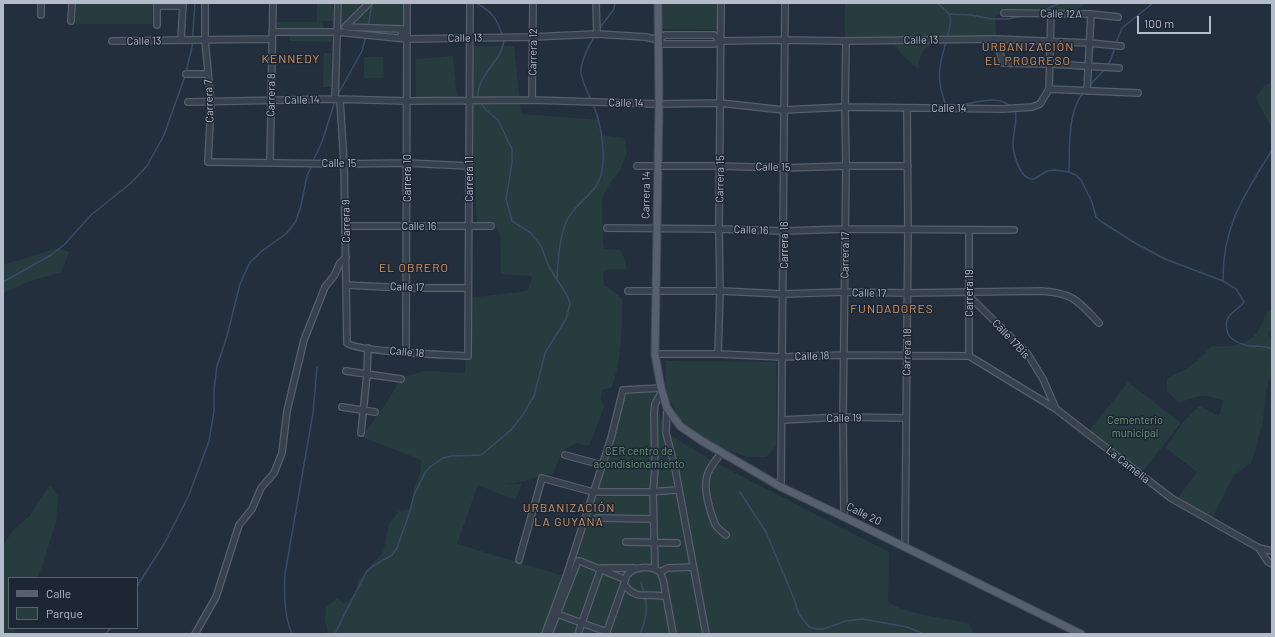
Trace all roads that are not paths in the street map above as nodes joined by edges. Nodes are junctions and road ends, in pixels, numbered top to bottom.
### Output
1 (41, 3) edge
2 (72, 3) edge
3 (205, 3) edge
4 (273, 3) edge
5 (338, 3) edge
6 (407, 3) edge
7 (470, 3) edge
8 (533, 3) edge
9 (596, 3) edge
10 (658, 3) edge
11 (721, 3) edge
12 (784, 3) edge
13 (157, 4) edge
14 (366, 4) edge
15 (183, 5) edge
16 (1004, 13) dead end
17 (1051, 14) junction
18 (1091, 14) junction
19 (41, 15) dead end
20 (1118, 17) dead end
21 (71, 21) dead end
22 (157, 25) dead end
23 (272, 32) junction
24 (337, 32) junction
25 (597, 34) junction
26 (533, 37) junction
27 (401, 38) junction
28 (470, 38) junction
29 (996, 38) junction
30 (272, 39) junction
31 (407, 39) junction
32 (182, 40) junction
33 (205, 40) junction
34 (658, 40) junction
35 (784, 40) junction
36 (112, 41) dead end
37 (721, 41) junction
38 (846, 41) junction
39 (1051, 42) junction
40 (1089, 43) junction
41 (1121, 46) dead end
42 (1050, 64) junction
43 (1088, 66) junction
44 (1119, 68) dead end
45 (186, 74) dead end
46 (208, 74) junction
47 (1049, 89) junction
48 (1087, 91) junction
49 (1138, 93) dead end
50 (271, 100) junction
51 (337, 100) junction
52 (532, 100) junction
53 (407, 101) junction
54 (469, 101) junction
55 (188, 102) dead end
56 (211, 103) junction
57 (720, 103) junction
58 (658, 104) junction
59 (845, 108) junction
60 (907, 108) junction
61 (783, 110) junction
62 (208, 162) joint
63 (270, 163) junction
64 (407, 163) junction
65 (344, 164) junction
66 (469, 166) junction
67 (637, 166) dead end
68 (657, 166) junction
69 (720, 166) junction
70 (846, 166) junction
71 (908, 166) junction
72 (783, 168) junction
73 (346, 226) junction
74 (406, 226) junction
75 (469, 226) junction
76 (491, 226) dead end
77 (607, 228) dead end
78 (656, 228) junction
79 (719, 228) junction
80 (845, 229) junction
81 (908, 230) junction
82 (969, 230) junction
83 (1014, 230) dead end
84 (784, 231) junction
85 (346, 257) junction
86 (346, 285) junction
87 (406, 288) junction
88 (468, 288) junction
89 (628, 290) dead end
90 (657, 291) junction
91 (720, 291) junction
92 (844, 292) junction
93 (907, 293) junction
94 (783, 294) junction
95 (970, 294) junction
96 (1099, 323) dead end
97 (347, 343) joint
98 (368, 348) junction
99 (406, 352) junction
100 (655, 354) junction
101 (718, 354) junction
102 (843, 355) junction
103 (468, 356) joint
104 (907, 356) junction
105 (969, 356) junction
106 (782, 357) junction
107 (346, 371) dead end
108 (367, 374) junction
109 (401, 379) dead end
110 (661, 390) junction
111 (342, 407) dead end
112 (666, 408) junction
113 (1056, 409) junction
114 (364, 411) junction
115 (375, 412) dead end
116 (843, 418) junction
117 (906, 418) junction
118 (782, 420) junction
119 (361, 433) dead end
120 (722, 452) junction
121 (565, 455) dead end
122 (602, 465) junction
123 (781, 487) junction
124 (678, 490) junction
125 (593, 492) junction
126 (653, 492) junction
127 (844, 517) junction
128 (597, 518) dead end
129 (653, 518) junction
130 (726, 535) dead end
131 (626, 542) dead end
132 (654, 542) junction
133 (677, 543) dead end
134 (905, 547) junction
135 (1259, 548) junction
136 (1272, 551) edge
137 (519, 560) dead end
138 (1272, 564) edge
139 (601, 568) junction
140 (636, 568) junction
141 (694, 568) junction
142 (654, 569) junction
143 (660, 572) junction
144 (624, 582) junction
145 (664, 586) junction
146 (629, 591) junction
147 (621, 593) junction
148 (658, 594) junction
149 (666, 597) junction
150 (557, 614) junction
151 (582, 623) junction
152 (607, 633) edge
153 (195, 634) edge
154 (545, 634) edge
155 (549, 634) edge
156 (578, 634) edge
157 (673, 634) edge
158 (706, 634) edge
159 (1081, 634) edge

1 - 19 street
2 - 21 street
3 - 33 street, Carrera 7
4 - 23 street, Carrera 8
5 - 24 street, Carrera 9
6 - 31 street, Carrera 10
7 - 28 street, Carrera 11
8 - 26 street, Carrera 12
9 - 25 street
10 - 34 main road, Carrera 14
11 - 37 street, Carrera 15
12 - 35 street, Carrera 16
13 - 15 street
13 - 22 street
14 - 27 street
15 - 32 street
16 - 17 street, Calle 12A
17 - 18 street, Calle 12A
17 - 39 street
18 - 20 street, Calle 12A
18 - 40 street
23 - 24 street, Calle 13
23 - 30 street, Carrera 8
24 - 27 street, Calle 13
24 - 51 street, Carrera 9
25 - 26 street, Calle 13
25 - 34 street, Calle 13
26 - 28 street, Calle 13
26 - 52 street, Carrera 12
27 - 31 street, Calle 13
28 - 31 street, Calle 13
28 - 54 street, Carrera 11
29 - 38 street, Calle 13
29 - 39 street, Calle 13
29 - 42 street
30 - 33 street, Calle 13
30 - 50 street, Carrera 8
31 - 53 street, Carrera 10
32 - 33 street, Calle 13
32 - 36 street, Calle 13
33 - 46 street, Carrera 7
34 - 37 street, Calle 13
34 - 58 main road, Carrera 14
35 - 37 street, Calle 13
35 - 38 street, Calle 13
35 - 61 street, Carrera 16
37 - 57 street, Carrera 15
38 - 59 street, Carrera 17
39 - 40 street, Calle 13
39 - 42 street
40 - 41 street, Calle 13
40 - 43 street
42 - 43 street
42 - 47 street
43 - 44 street
43 - 48 street
45 - 46 street
46 - 56 street, Carrera 7
47 - 48 street
47 - 60 street, Calle 14
48 - 49 street
50 - 51 street, Calle 14
50 - 56 street, Calle 14
50 - 63 street, Carrera 8
51 - 53 street, Calle 14
51 - 65 street, Carrera 9
52 - 54 street, Calle 14
52 - 58 street, Calle 14
53 - 54 street, Calle 14
53 - 64 street, Carrera 10
54 - 66 street, Carrera 11
55 - 56 street, Calle 14
56 - 62 street, Carrera 7
57 - 58 street, Calle 14
57 - 61 street, Calle 14
57 - 69 street, Carrera 15
58 - 68 main road, Carrera 14
59 - 60 street, Calle 14
59 - 61 street, Calle 14
59 - 70 street, Carrera 17
60 - 71 street, Carrera 18
61 - 72 street, Carrera 16
62 - 63 street, Calle 15
63 - 65 street, Calle 15
64 - 65 street, Calle 15
64 - 66 street, Calle 15
64 - 74 street, Carrera 10
65 - 73 street, Carrera 9
66 - 75 street, Carrera 11
67 - 68 street, Calle 15
68 - 69 street, Calle 15
68 - 78 main road, Carrera 14
69 - 72 street, Calle 15
69 - 79 street, Carrera 15
70 - 71 street, Calle 15
70 - 72 street, Calle 15
70 - 80 street, Carrera 17
71 - 81 street, Carrera 18
72 - 84 street, Carrera 16
73 - 74 street, Calle 16
73 - 85 street, Carrera 9
74 - 75 street, Calle 16
74 - 87 street, Carrera 10
75 - 76 street, Calle 16
75 - 88 street, Carrera 11
77 - 78 street, Calle 16
78 - 79 street, Calle 16
78 - 90 main road, Carrera 14
79 - 84 street, Calle 16
79 - 91 street, Carrera 15
80 - 81 street, Calle 16
80 - 84 street, Calle 16
80 - 92 street, Carrera 17
81 - 82 street, Calle 16
81 - 93 street, Carrera 18
82 - 83 street, Calle 16
82 - 95 street, Carrera 19
84 - 94 street, Carrera 16
85 - 86 street, Carrera 9
85 - 153 street
86 - 87 street, Calle 17
86 - 97 street, Carrera 9
87 - 88 street, Calle 17
87 - 99 street, Carrera 10
88 - 103 street, Carrera 11
89 - 90 street, Calle 17
90 - 91 street, Calle 17
90 - 100 main road, Carrera 14
91 - 94 street, Calle 17
91 - 101 street, Carrera 15
92 - 93 street, Calle 17
92 - 94 street, Calle 17
92 - 102 street, Carrera 17
93 - 95 street, Calle 17
93 - 104 street, Carrera 18
94 - 106 street, Carrera 16
95 - 96 street, Calle 17
95 - 105 street, Carrera 19
95 - 113 street, Calle 17Bis
97 - 98 street, Calle 18
98 - 99 street, Calle 18
98 - 108 street
99 - 103 street, Calle 18
100 - 101 street, Calle 18
100 - 110 main road, Carrera 14
101 - 106 street, Calle 18
102 - 104 street, Calle 18
102 - 106 street, Calle 18
102 - 116 street, Carrera 17
104 - 105 street, Calle 18
104 - 117 street, Carrera 18
105 - 113 street, La Camelia
106 - 118 street, Carrera 16
107 - 108 street
108 - 109 street
108 - 114 street
110 - 112 main road, Calle 20
110 - 122 street
110 - 126 street
111 - 114 street
112 - 120 main road, Calle 20
112 - 124 street
113 - 135 street, La Camelia
114 - 115 street
114 - 119 street
116 - 117 street, Calle 19
116 - 118 street, Calle 19
116 - 127 street, Carrera 17
117 - 134 street, Carrera 18
118 - 123 street, Carrera 16
120 - 123 main road, Calle 20
120 - 130 street
121 - 122 street
122 - 125 street
123 - 127 main road, Calle 20
124 - 126 street
124 - 141 street
125 - 126 street
125 - 137 street
125 - 154 street
126 - 129 street
127 - 134 main road, Calle 20
128 - 129 street
129 - 132 street
131 - 132 street
132 - 133 street
132 - 142 street
134 - 159 main road, Calle 20
135 - 136 street, La Camelia
135 - 138 street
139 - 140 street
139 - 144 street
139 - 150 street
139 - 151 street
140 - 142 street
140 - 144 street
141 - 143 street
141 - 158 street
142 - 143 street
143 - 145 street
144 - 146 street
144 - 147 street
145 - 148 street
145 - 149 street
146 - 147 street
146 - 148 street
147 - 152 street
148 - 149 street
149 - 157 street
150 - 151 street
150 - 155 street
151 - 152 street
151 - 156 street

